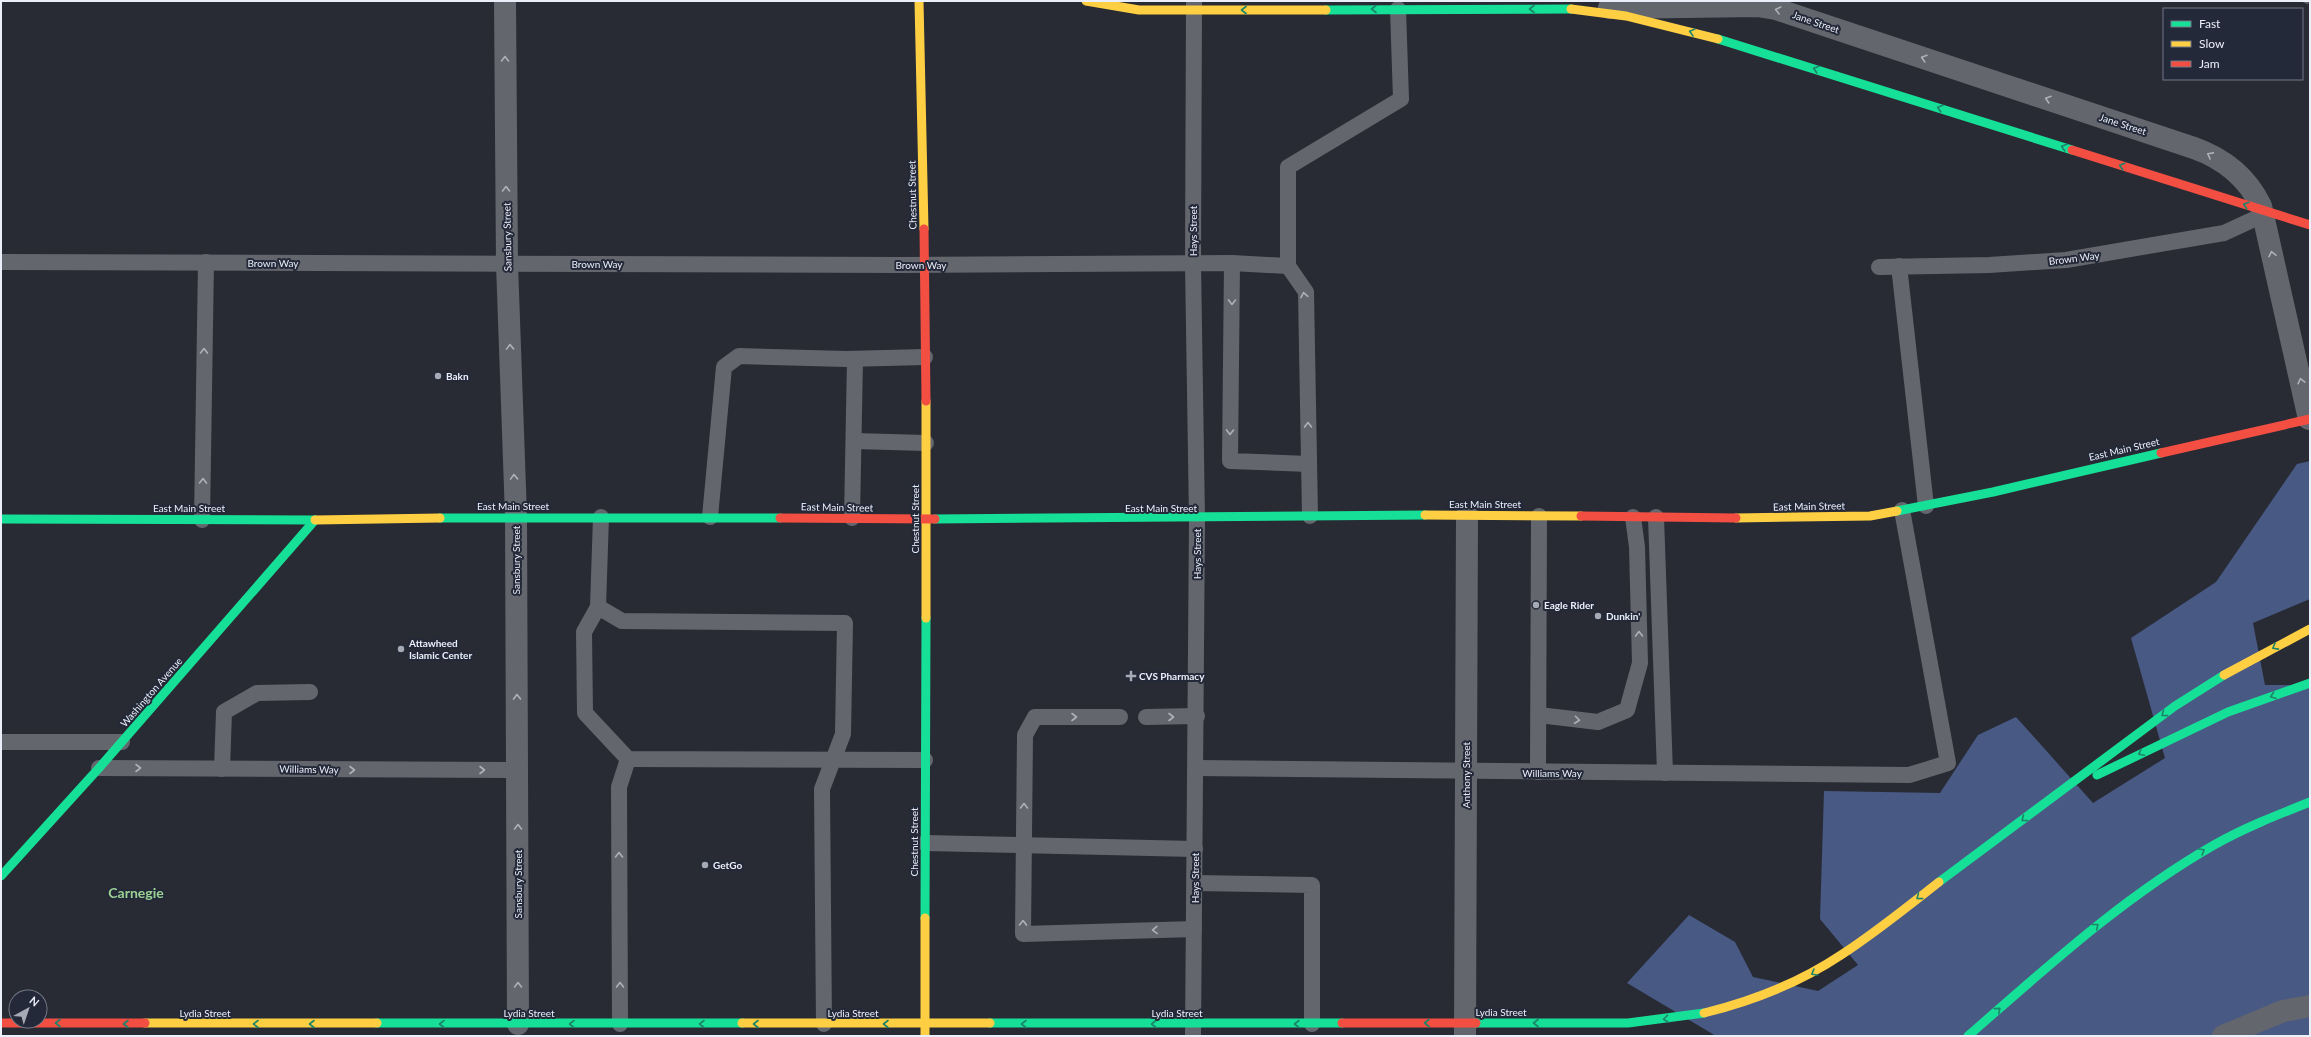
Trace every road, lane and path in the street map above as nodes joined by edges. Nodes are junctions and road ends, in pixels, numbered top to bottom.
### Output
1 (505, 1) edge
2 (919, 1) edge
3 (1086, 1) edge
4 (1194, 6) edge
5 (1398, 9) junction
6 (1571, 9) junction
7 (2263, 216) junction
8 (2310, 225) edge
9 (1, 262) edge
10 (206, 262) junction
11 (507, 264) junction
12 (925, 264) junction
13 (1193, 264) junction
14 (1232, 264) junction
15 (1288, 266) junction
16 (1899, 266) junction
17 (1879, 267) dead end
18 (925, 357) junction
19 (855, 359) junction
20 (2310, 419) edge
21 (854, 441) junction
22 (926, 443) junction
23 (1309, 464) junction
24 (1926, 506) junction
25 (1902, 510) junction
26 (1466, 515) junction
27 (516, 516) junction
28 (1310, 516) junction
29 (1539, 516) junction
30 (602, 517) junction
31 (710, 517) junction
32 (1633, 517) junction
33 (1656, 517) junction
34 (852, 518) junction
35 (1, 519) edge
36 (926, 519) junction
37 (1197, 519) junction
38 (202, 520) junction
39 (315, 520) junction
40 (598, 608) junction
41 (2310, 630) edge
42 (2310, 684) edge
43 (310, 692) dead end
44 (1538, 715) junction
45 (1196, 716) junction
46 (1120, 717) dead end
47 (1146, 717) dead end
48 (1, 742) edge
49 (122, 742) junction
50 (628, 760) junction
51 (833, 760) junction
52 (925, 760) junction
53 (99, 768) junction
54 (1196, 768) junction
55 (222, 769) junction
56 (518, 770) junction
57 (1466, 772) junction
58 (1538, 772) junction
59 (1665, 773) junction
60 (2055, 796) junction
61 (2310, 802) edge
62 (925, 843) junction
63 (1024, 845) junction
64 (1195, 849) junction
65 (1, 876) edge
66 (1195, 883) junction
67 (1194, 929) junction
68 (2310, 1006) edge
69 (1, 1023) edge
70 (518, 1024) junction
71 (620, 1024) junction
72 (824, 1024) junction
73 (925, 1024) junction
74 (1312, 1024) junction
75 (294, 1030) edge
76 (541, 1030) edge
77 (741, 1030) edge
78 (1193, 1030) edge
79 (1466, 1030) edge
80 (925, 1036) edge
81 (1968, 1036) edge
82 (2223, 1036) edge

11 -> 1 street, Sansbury Street
2 - 12 main road, Chestnut Street
3 - 4 main road, Jane Street
5 -> 4 main road, Jane Street
4 - 13 lane, Hays Street
6 -> 5 main road, Jane Street
5 - 15 lane
7 -> 6 street, Jane Street
8 -> 6 main road
7 - 16 lane, Brown Way
20 -> 7 street, Jane Street
9 - 10 lane, Brown Way
10 - 11 lane, Brown Way
38 -> 10 lane
11 - 12 lane, Brown Way
27 -> 11 street, Sansbury Street
12 - 13 lane, Brown Way
12 - 18 main road, Chestnut Street
13 - 14 lane, Brown Way
13 - 37 lane, Hays Street
14 - 15 lane, Brown Way
14 -> 23 lane
23 -> 15 lane
16 - 17 lane, Brown Way
16 - 24 lane
18 - 19 lane
18 - 22 main road, Chestnut Street
19 - 21 lane
19 - 31 lane
20 - 24 main road, East Main Street
21 - 22 lane
21 - 34 lane
22 - 36 main road, Chestnut Street
23 - 28 lane
24 - 25 main road, East Main Street
25 - 33 main road, East Main Street
25 - 59 lane, Williams Way
26 - 28 main road, East Main Street
26 - 29 main road, East Main Street
26 - 57 street, Anthony Street
27 - 30 main road, East Main Street
27 - 39 main road, East Main Street
56 -> 27 street, Sansbury Street
28 - 37 main road, East Main Street
29 - 32 main road, East Main Street
29 - 44 lane
30 - 31 main road, East Main Street
30 - 40 lane
31 - 34 main road, East Main Street
32 - 33 main road, East Main Street
44 -> 32 lane
33 - 59 lane
34 - 36 main road, East Main Street
35 - 38 main road, East Main Street
36 - 37 main road, East Main Street
36 - 52 main road, Chestnut Street
37 - 45 lane, Hays Street
38 - 39 main road, East Main Street
39 - 49 main road, Washington Avenue
40 - 50 lane
40 - 51 lane
41 -> 60 main road
42 -> 60 main road
43 - 55 lane
44 - 58 lane
47 -> 45 lane
45 - 54 lane, Hays Street
63 -> 46 lane
48 - 49 lane
49 - 53 main road, Washington Avenue
50 - 51 lane
71 -> 50 lane
51 - 52 lane
51 - 72 lane
52 - 62 main road, Chestnut Street
53 -> 55 lane, Williams Way
53 - 65 main road, Washington Avenue
54 - 57 lane, Williams Way
54 - 64 lane, Hays Street
55 -> 56 lane, Williams Way
70 -> 56 street, Sansbury Street
57 - 58 lane, Williams Way
57 - 79 street, Anthony Street
58 - 59 lane, Williams Way
60 -> 79 main road, Lydia Street
81 -> 61 main road
62 - 63 lane
62 - 73 main road, Chestnut Street
63 - 64 lane
67 -> 63 lane
64 - 66 lane, Hays Street
66 - 67 lane, Hays Street
66 - 74 lane
67 - 78 lane, Hays Street
68 - 82 street
75 -> 69 main road, Lydia Street
70 -> 75 main road, Lydia Street
70 - 76 main road, Lydia Street
71 -> 76 main road, Lydia Street
77 -> 71 main road, Lydia Street
73 -> 72 main road, Lydia Street
72 -> 77 main road, Lydia Street
78 -> 73 main road, Lydia Street
73 - 80 main road, Chestnut Street
74 -> 78 main road, Lydia Street
79 -> 74 main road, Lydia Street

